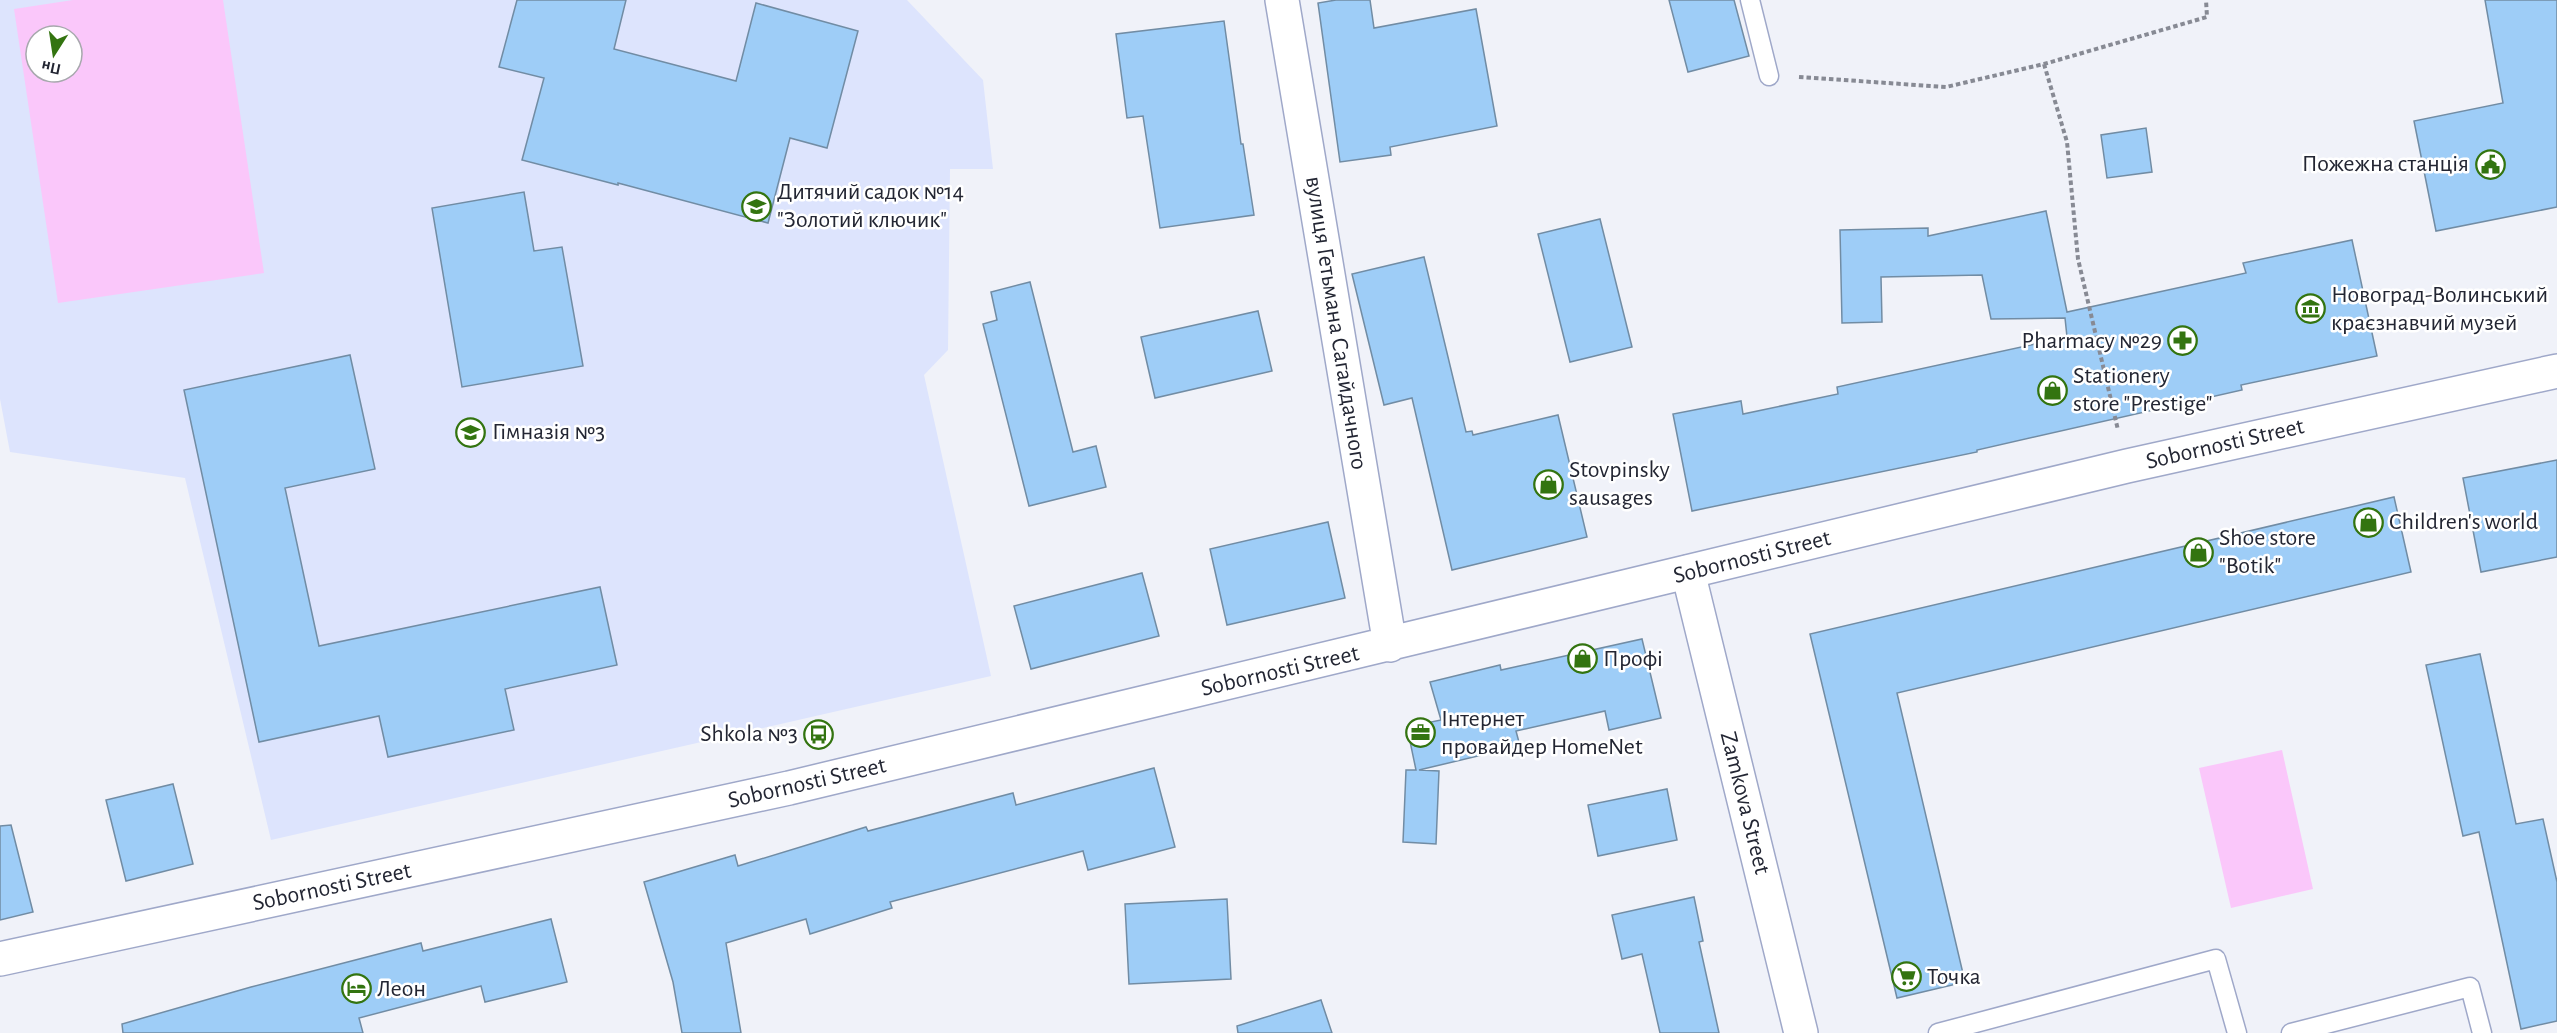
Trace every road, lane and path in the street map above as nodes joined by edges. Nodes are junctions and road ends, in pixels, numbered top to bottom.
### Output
1 (1282, 0) edge
2 (1750, 0) edge
3 (2206, 0) edge
4 (2044, 64) junction
5 (1769, 76) joint
6 (2557, 370) edge
7 (2127, 466) junction
8 (1688, 572) junction
9 (1390, 645) junction
10 (0, 958) edge
11 (1801, 1033) edge
12 (1938, 1033) edge
13 (2237, 1033) edge
14 (2291, 1033) edge
15 (2482, 1033) edge

1 - 9 street, вулиця Гетьмана Сагайдачного
2 - 5 lane
3 - 4 path
4 - 5 path
4 - 7 path
6 - 7 street, Sobornosti Street
7 - 8 street, Sobornosti Street
8 - 9 street, Sobornosti Street
8 - 11 street, Zamkova Street
9 - 10 street, Sobornosti Street
12 - 13 lane
14 - 15 lane

